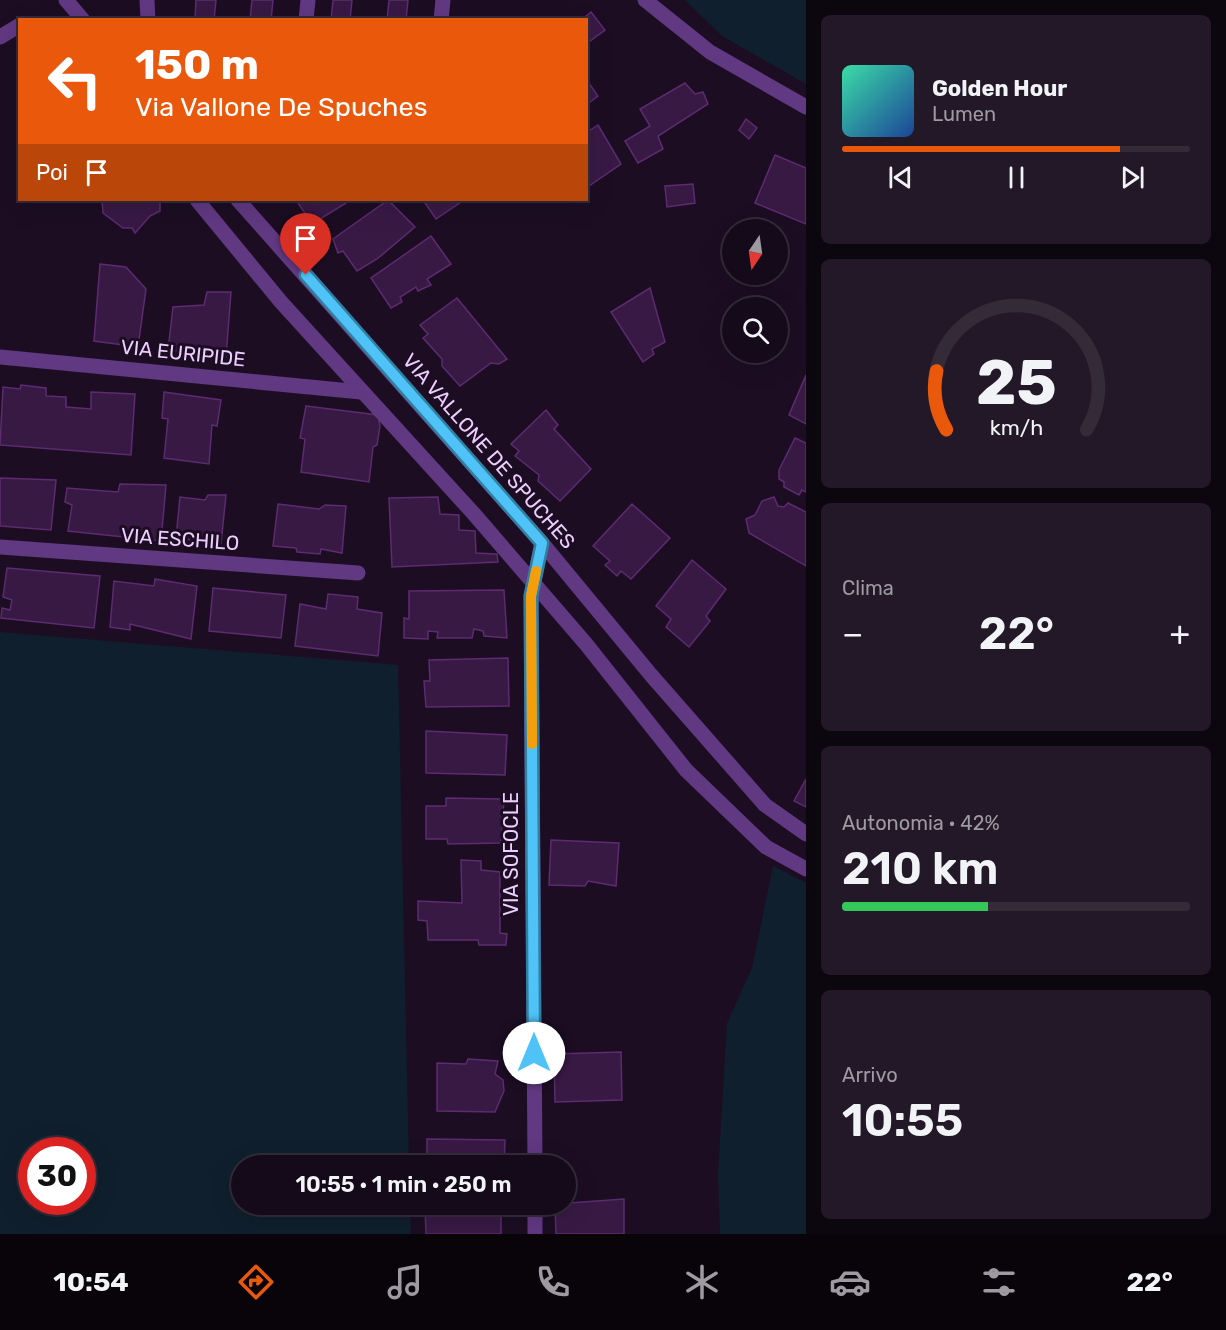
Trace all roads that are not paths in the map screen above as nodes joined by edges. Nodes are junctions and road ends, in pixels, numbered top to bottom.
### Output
1 (66, 0) edge
2 (147, 0) edge
3 (308, 0) edge
4 (442, 0) edge
5 (645, 0) edge
6 (81, 18) edge
7 (148, 18) edge
8 (306, 18) edge
9 (441, 18) edge
10 (18, 26) edge
11 (0, 37) edge
12 (806, 107) edge
13 (198, 201) edge
14 (239, 201) edge
15 (0, 357) edge
16 (361, 392) junction
17 (542, 543) junction
18 (0, 547) edge
19 (358, 573) dead end
20 (533, 583) junction
21 (806, 834) edge
22 (806, 869) edge
23 (535, 1155) edge
24 (535, 1215) edge
25 (535, 1234) edge

1 - 6 street
2 - 7 street
3 - 8 street
4 - 9 street
5 - 12 street
10 - 11 street
13 - 16 street
14 - 17 street, VIA VALLONE DE SPUCHES
15 - 16 street, VIA EURIPIDE
16 - 20 street
17 - 20 street, VIA SOFOCLE
17 - 21 street, VIA VALLONE DE SPUCHES
18 - 19 street, VIA ESCHILO
20 - 22 street
20 - 23 street, VIA SOFOCLE
24 - 25 street

